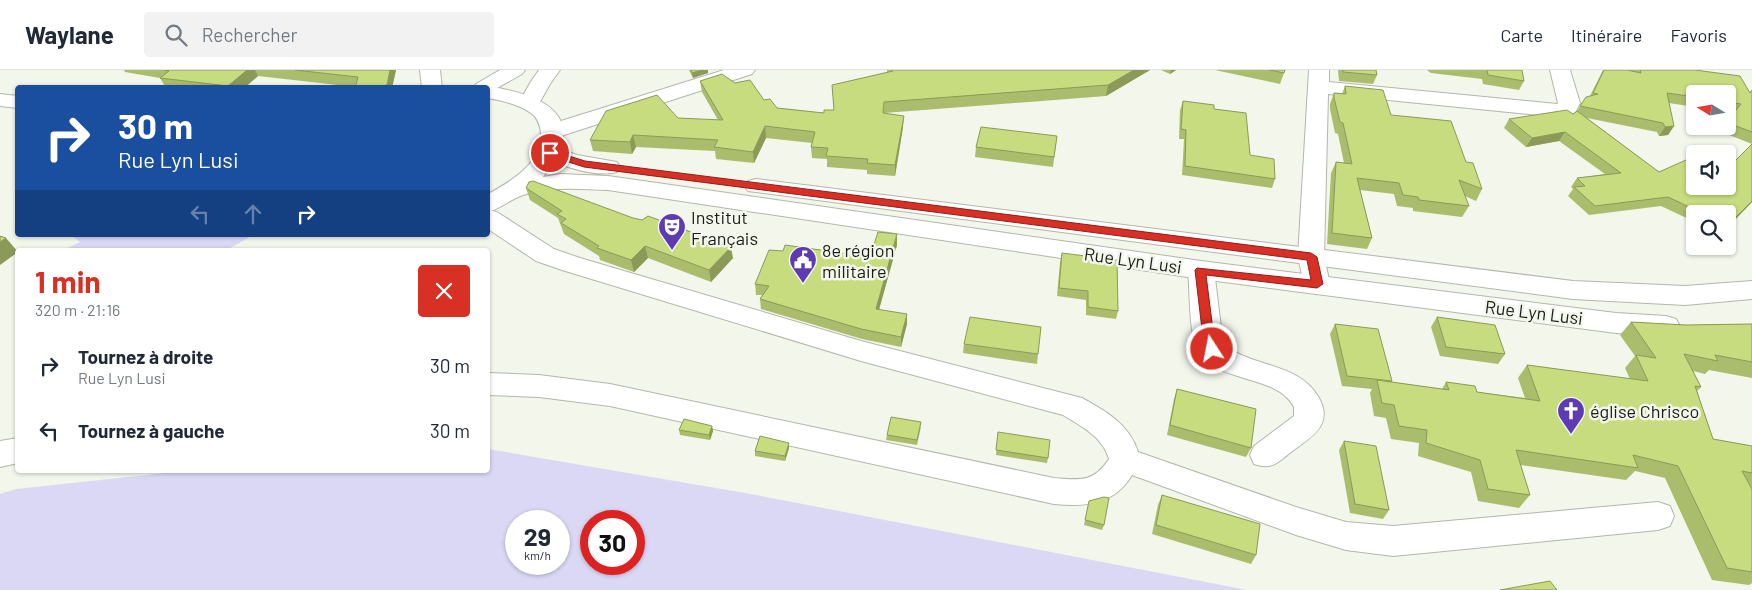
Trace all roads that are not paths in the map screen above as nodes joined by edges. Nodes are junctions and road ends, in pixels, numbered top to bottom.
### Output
1 (430, 70) edge
2 (515, 70) edge
3 (550, 70) edge
4 (745, 70) edge
5 (1560, 70) edge
6 (1319, 78) edge
7 (432, 85) edge
8 (488, 85) edge
9 (0, 86) edge
10 (15, 88) edge
11 (490, 92) edge
12 (0, 100) edge
13 (15, 102) edge
14 (530, 103) junction
15 (551, 142) junction
16 (516, 189) junction
17 (490, 203) edge
18 (490, 219) edge
19 (1311, 257) junction
20 (1201, 270) junction
21 (1317, 284) junction
22 (1752, 290) edge
23 (1693, 326) edge
24 (490, 384) edge
25 (15, 451) edge
26 (0, 454) edge
27 (1265, 455) dead end
28 (1125, 460) junction
29 (1658, 516) dead end

1 - 7 street
2 - 8 street
3 - 14 street
4 - 15 street
5 - 6 street
6 - 19 street
9 - 10 street
11 - 14 street
12 - 13 street
14 - 15 street
15 - 16 street
15 - 19 street, Rue Lyn Lusi
16 - 17 street
16 - 20 street, Rue Lyn Lusi
18 - 28 street
19 - 21 street
19 - 22 street, Rue Lyn Lusi
20 - 21 street, Rue Lyn Lusi
20 - 27 street
21 - 23 street, Rue Lyn Lusi
24 - 28 street
25 - 26 street
28 - 29 street

